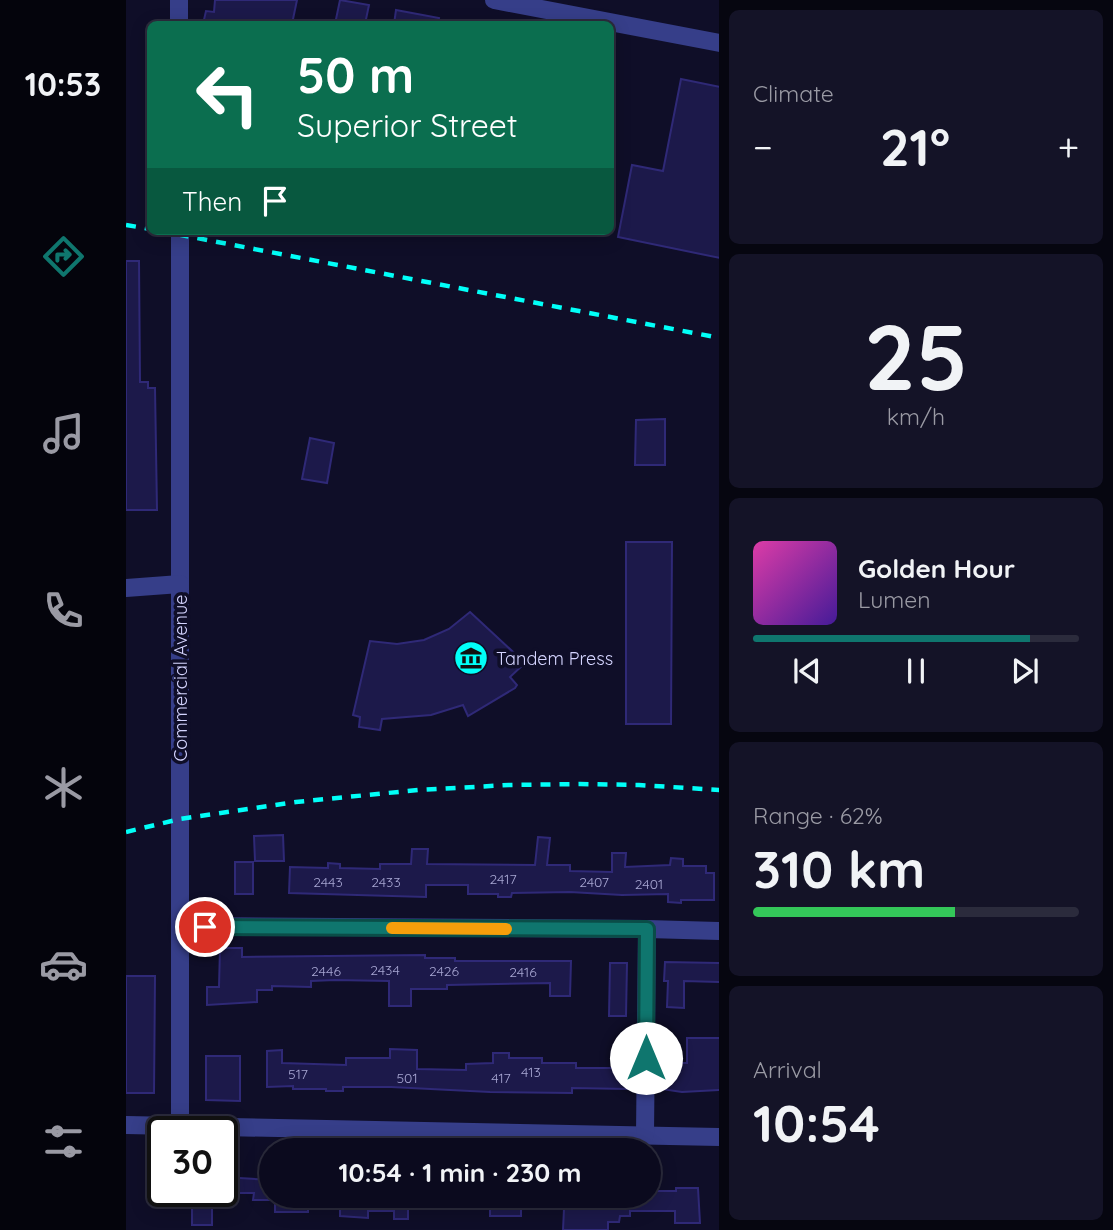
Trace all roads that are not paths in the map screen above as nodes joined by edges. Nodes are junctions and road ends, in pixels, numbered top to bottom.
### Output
1 (179, 0) edge
2 (494, 0) edge
3 (179, 21) edge
4 (604, 21) edge
5 (614, 23) edge
6 (719, 43) edge
7 (180, 235) edge
8 (180, 584) junction
9 (126, 588) edge
10 (180, 926) junction
11 (647, 929) junction
12 (719, 932) edge
13 (180, 1116) edge
14 (126, 1125) edge
15 (147, 1125) edge
16 (238, 1127) edge
17 (645, 1135) junction
18 (719, 1136) edge

1 - 3 street
2 - 4 street
5 - 6 street
7 - 8 street, Commercial Avenue
8 - 9 street
8 - 10 street, Commercial Avenue
10 - 11 street
10 - 13 street, Commercial Avenue
11 - 12 street
11 - 17 street
14 - 15 street
16 - 17 street
17 - 18 street

